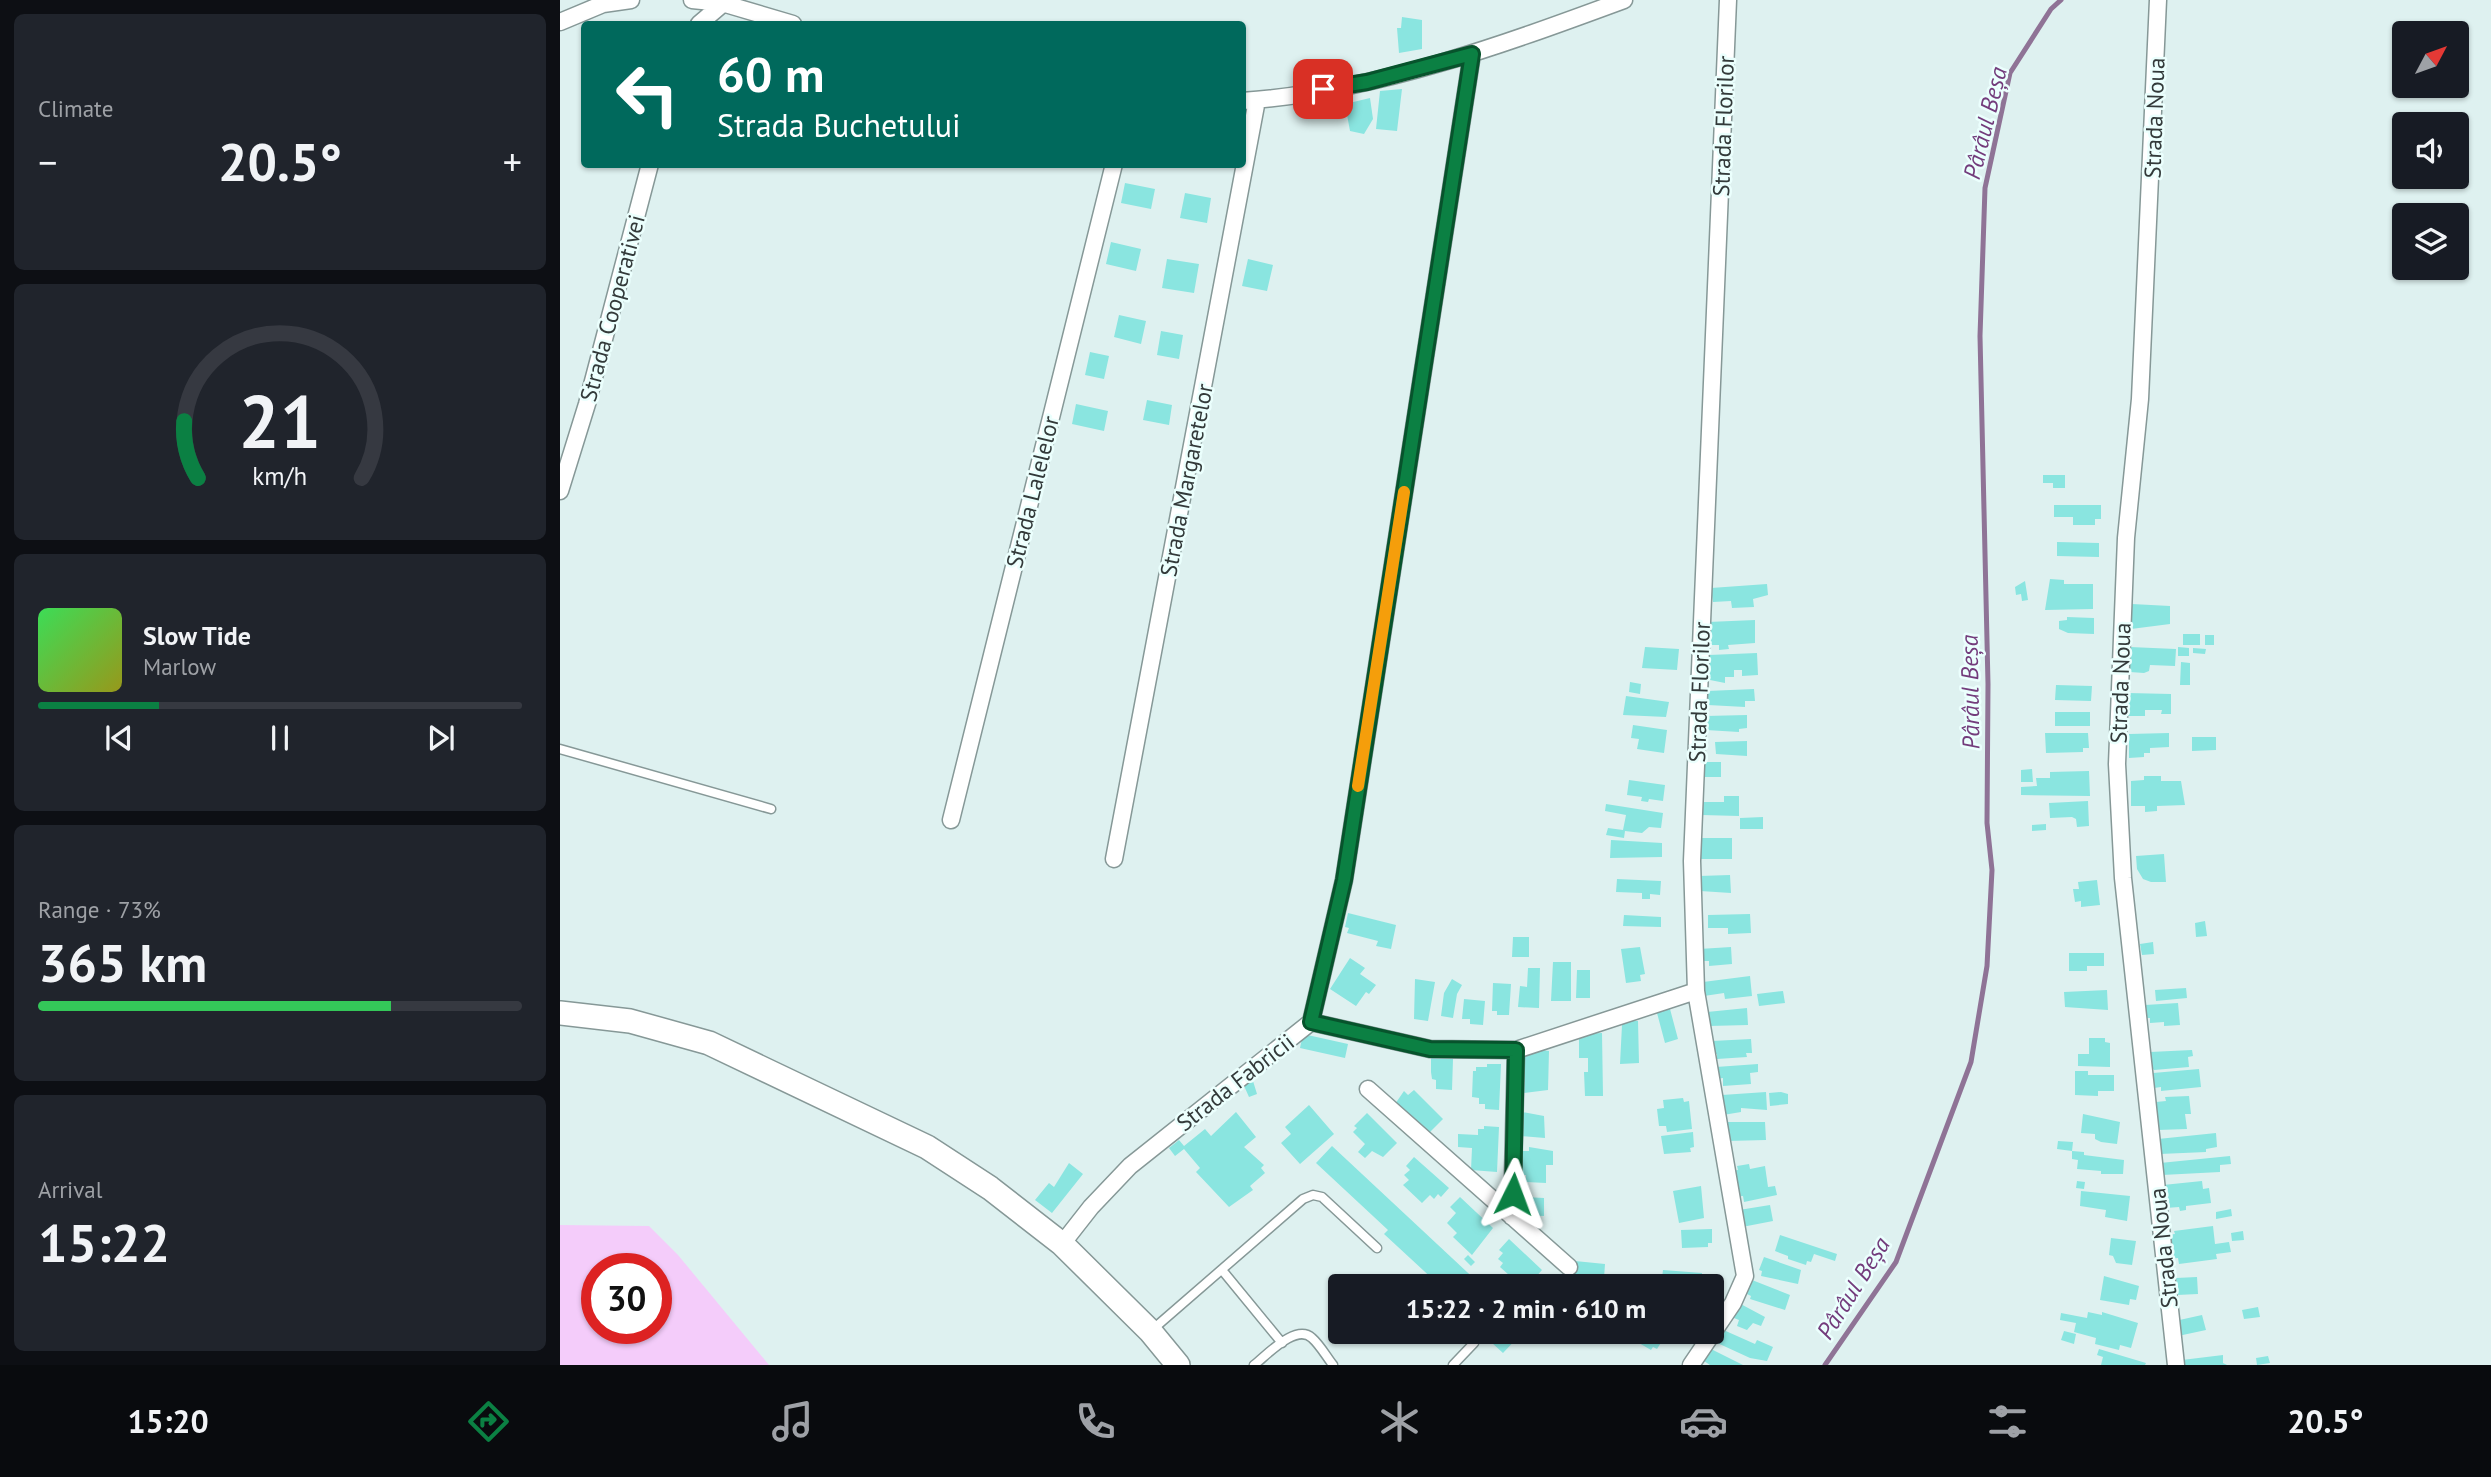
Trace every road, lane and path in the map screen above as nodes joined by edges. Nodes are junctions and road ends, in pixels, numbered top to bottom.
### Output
1 (631, 0) edge
2 (692, 0) edge
3 (1625, 0) edge
4 (1728, 0) edge
5 (2158, 0) edge
6 (725, 2) edge
7 (703, 21) edge
8 (784, 21) edge
9 (560, 22) edge
10 (1472, 54) junction
11 (1250, 101) edge
12 (1246, 123) edge
13 (649, 168) edge
14 (1113, 168) edge
15 (1238, 168) edge
16 (560, 491) edge
17 (560, 749) edge
18 (771, 809) dead end
19 (951, 820) dead end
20 (1114, 859) dead end
21 (1696, 991) junction
22 (560, 1013) edge
23 (1311, 1022) junction
24 (1516, 1050) junction
25 (1368, 1089) dead end
26 (1512, 1217) junction
27 (1062, 1244) junction
28 (1377, 1248) dead end
29 (1569, 1267) dead end
30 (1222, 1270) junction
31 (1150, 1331) junction
32 (1282, 1343) junction
33 (1473, 1344) edge
34 (1178, 1365) edge
35 (1254, 1365) edge
36 (1333, 1365) edge
37 (1453, 1365) edge
38 (1691, 1365) edge
39 (2176, 1365) edge

1 - 9 street
2 - 6 street
3 - 10 street
4 - 21 street, Strada Florilor
5 - 39 street, Strada Noua
6 - 7 street
6 - 8 street
10 - 11 street
10 - 23 street, Strada Fabricii
11 - 12 street, Strada Margaretelor
13 - 16 street, Strada Cooperativei
14 - 19 street, Strada Lalelelor
15 - 20 street, Strada Margaretelor
17 - 18 lane
21 - 24 street
21 - 38 street, Strada Florilor
22 - 27 main road
23 - 24 street
23 - 27 street, Strada Fabricii
24 - 26 street
25 - 26 street
26 - 29 street
27 - 31 main road
28 - 30 lane
30 - 31 lane
30 - 32 lane
31 - 34 main road
32 - 35 lane
32 - 36 lane
33 - 37 lane

